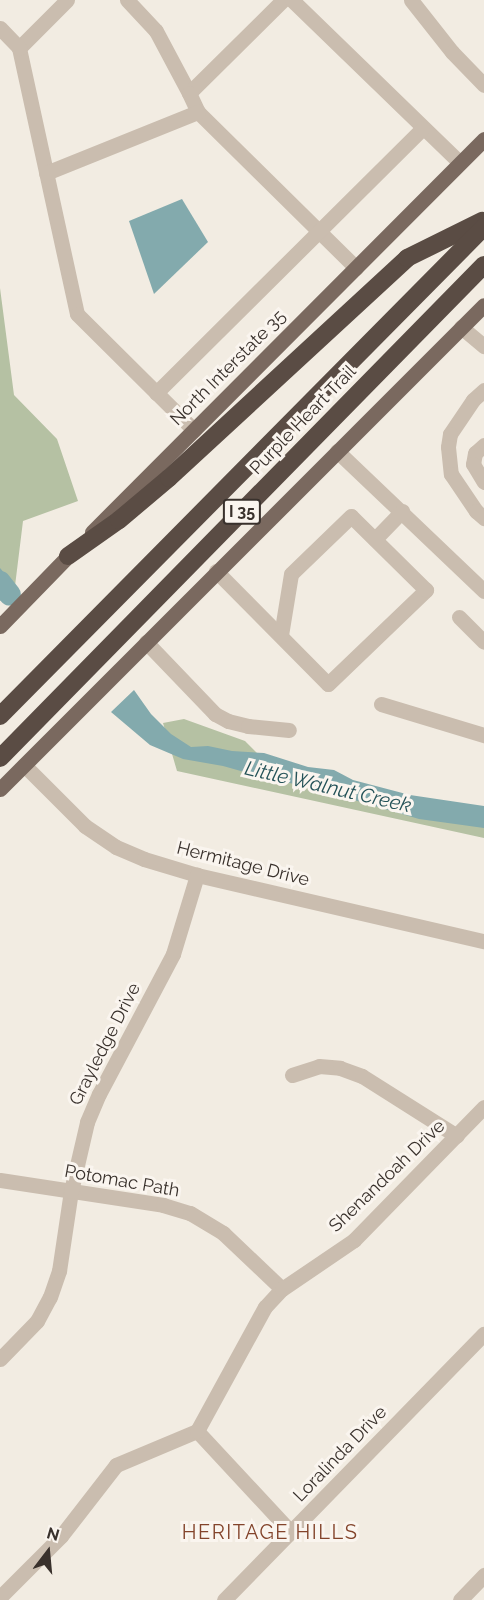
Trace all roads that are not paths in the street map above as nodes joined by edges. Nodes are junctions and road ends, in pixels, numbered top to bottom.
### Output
1 (67, 0) edge
2 (127, 0) edge
3 (283, 0) edge
4 (292, 0) edge
5 (411, 0) edge
6 (0, 28) edge
7 (19, 48) junction
8 (484, 86) edge
9 (189, 93) junction
10 (198, 112) junction
11 (422, 129) junction
12 (484, 139) edge
13 (460, 163) junction
14 (46, 173) junction
15 (484, 220) edge
16 (484, 227) edge
17 (320, 231) junction
18 (484, 265) edge
19 (356, 268) junction
20 (484, 305) edge
21 (461, 327) junction
22 (484, 346) edge
23 (152, 389) junction
24 (484, 390) edge
25 (194, 430) junction
26 (484, 445) edge
27 (337, 451) junction
28 (473, 464) junction
29 (451, 474) junction
30 (484, 482) edge
31 (402, 511) junction
32 (484, 518) edge
33 (375, 539) junction
34 (68, 556) junction
35 (216, 570) junction
36 (484, 591) edge
37 (459, 617) dead end
38 (0, 626) edge
39 (281, 635) junction
40 (146, 642) junction
41 (484, 642) edge
42 (381, 704) dead end
43 (0, 716) edge
44 (289, 730) dead end
45 (484, 735) edge
46 (0, 758) edge
47 (24, 765) junction
48 (0, 789) edge
49 (198, 875) junction
50 (484, 941) edge
51 (292, 1075) dead end
52 (484, 1107) edge
53 (458, 1136) junction
54 (0, 1180) edge
55 (71, 1191) junction
56 (282, 1289) junction
57 (484, 1334) edge
58 (0, 1359) edge
59 (196, 1431) junction
60 (291, 1532) junction
61 (484, 1575) edge
62 (0, 1597) edge
63 (224, 1600) edge
64 (460, 1600) edge

1 - 7 street
2 - 9 street
3 - 9 street
4 - 11 street
5 - 8 street
6 - 7 street
7 - 14 street
9 - 10 street
10 - 14 street
10 - 17 street
11 - 13 street
11 - 17 street
12 - 13 main road, North Interstate 35
13 - 19 main road, North Interstate 35
14 - 23 street
15 - 34 highway
16 - 43 highway, Purple Heart Trail / I 35
17 - 19 street
17 - 23 street
18 - 46 highway, Purple Heart Trail / I 35
19 - 25 main road, North Interstate 35
20 - 21 main road
21 - 22 street
21 - 27 main road
23 - 25 street
24 - 29 street
25 - 34 main road, North Interstate 35
26 - 28 street
27 - 31 street
27 - 35 main road
28 - 29 street
28 - 30 street
29 - 32 street
31 - 33 street
31 - 36 street
33 - 39 street
33 - 39 street
34 - 38 main road, North Interstate 35
35 - 39 street
35 - 40 main road
37 - 41 street
40 - 44 street
40 - 47 main road
42 - 45 street
47 - 48 main road
47 - 49 street, Hermitage Drive
49 - 50 street, Hermitage Drive
49 - 55 street, Grayledge Drive
51 - 53 street
52 - 53 street, Shenandoah Drive
53 - 56 street, Shenandoah Drive
54 - 55 street, Potomac Path
55 - 56 street, Potomac Path
55 - 58 street, Grayledge Drive
56 - 59 street, Shenandoah Drive
57 - 60 street, Loralinda Drive
59 - 60 street
59 - 62 street
60 - 63 street, Loralinda Drive
61 - 64 street

